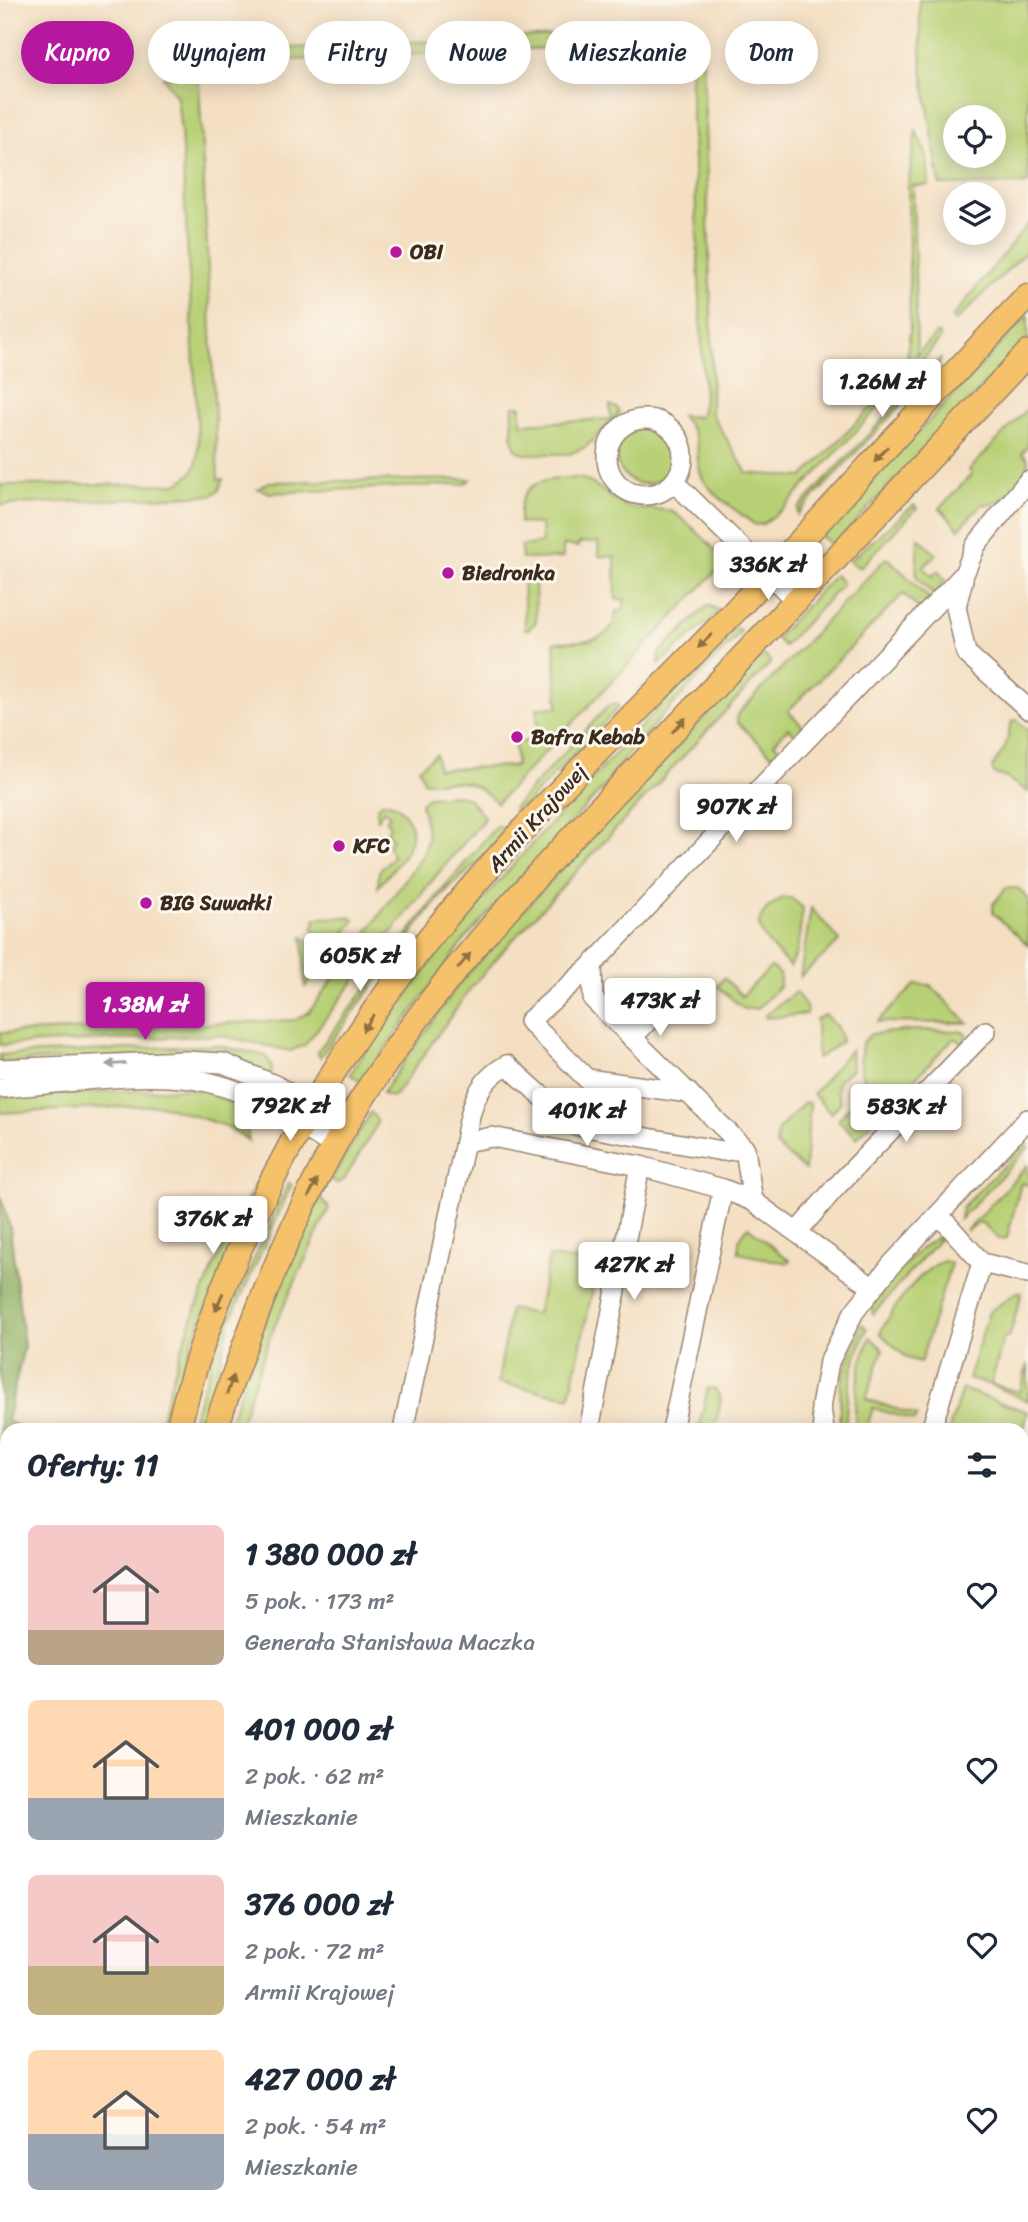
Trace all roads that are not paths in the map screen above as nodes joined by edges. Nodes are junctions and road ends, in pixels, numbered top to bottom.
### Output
1 (1028, 296) edge
2 (1028, 354) edge
3 (1028, 481) edge
4 (674, 482) dead end
5 (964, 574) junction
6 (769, 575) junction
7 (796, 601) junction
8 (1028, 709) edge
9 (592, 965) junction
10 (658, 1010) dead end
11 (986, 1031) dead end
12 (632, 1038) junction
13 (0, 1069) edge
14 (0, 1088) edge
15 (689, 1093) junction
16 (309, 1118) junction
17 (1028, 1119) edge
18 (340, 1137) junction
19 (465, 1142) junction
20 (745, 1149) junction
21 (640, 1166) junction
22 (723, 1189) junction
23 (753, 1201) junction
24 (939, 1215) junction
25 (797, 1231) junction
26 (982, 1263) junction
27 (1028, 1274) edge
28 (872, 1287) junction
29 (179, 1423) edge
30 (217, 1423) edge
31 (405, 1423) edge
32 (590, 1423) edge
33 (673, 1423) edge
34 (823, 1423) edge
35 (933, 1423) edge

1 -> 6 main road, Armii Krajowej
2 - 7 main road, Armii Krajowej
3 - 5 street
4 - 6 street
5 - 8 street
5 - 9 street
6 - 7 street
6 -> 16 main road, Armii Krajowej
18 -> 7 main road, Armii Krajowej
9 - 12 street
9 - 15 street
10 - 12 street
11 - 25 street
12 - 15 street
16 -> 13 street
14 - 16 street
15 - 20 street
16 - 18 street
16 -> 29 main road, Armii Krajowej
17 - 24 street
30 -> 18 main road, Armii Krajowej
19 - 20 street
19 - 21 street
19 - 31 street
20 - 23 street
21 - 22 street
21 - 32 street
22 - 23 street
22 - 33 street
23 - 25 street
24 - 26 street
24 - 28 street
25 - 28 street
26 - 27 street
26 - 35 street
28 - 34 street

